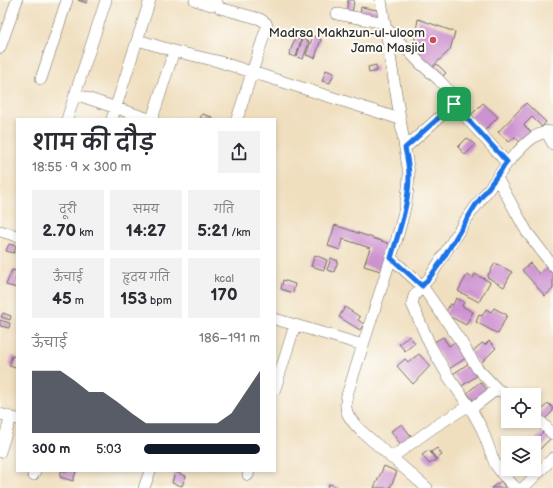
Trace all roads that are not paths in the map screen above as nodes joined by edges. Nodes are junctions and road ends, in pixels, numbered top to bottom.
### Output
1 (16, 0) edge
2 (67, 0) edge
3 (106, 0) edge
4 (150, 0) edge
5 (195, 0) edge
6 (381, 0) edge
7 (217, 2) edge
8 (337, 14) dead end
9 (386, 25) junction
10 (138, 40) junction
11 (0, 48) edge
12 (174, 51) junction
13 (251, 73) junction
14 (40, 79) dead end
15 (75, 94) junction
16 (454, 104) junction
17 (116, 108) junction
18 (67, 118) edge
19 (112, 118) edge
20 (148, 118) edge
21 (151, 118) edge
22 (237, 118) edge
23 (400, 119) junction
24 (549, 132) edge
25 (553, 144) edge
26 (405, 148) junction
27 (507, 162) junction
28 (497, 178) junction
29 (0, 231) edge
30 (16, 236) edge
31 (391, 258) junction
32 (553, 266) edge
33 (422, 286) junction
34 (276, 319) edge
35 (295, 325) junction
36 (363, 346) junction
37 (276, 386) edge
38 (497, 389) junction
39 (501, 391) edge
40 (470, 407) junction
41 (0, 414) edge
42 (14, 418) edge
43 (541, 422) edge
44 (553, 434) edge
45 (0, 452) edge
46 (391, 458) junction
47 (553, 458) edge
48 (150, 472) edge
49 (144, 488) edge
50 (426, 488) edge
51 (516, 488) edge
52 (523, 488) edge

1 - 11 street
2 - 14 street
3 - 15 street
4 - 10 street
5 - 7 street
6 - 9 street
7 - 13 street
8 - 9 street
9 - 16 street
9 - 23 street
10 - 12 street
10 - 17 street
12 - 13 street
12 - 21 street
13 - 22 street
13 - 23 street
15 - 17 street
15 - 18 street
16 - 26 street
16 - 27 street
17 - 19 street
17 - 20 street
23 - 26 street
24 - 25 street
24 - 27 street
26 - 31 street
27 - 28 street
28 - 32 street
28 - 33 street
29 - 30 street
31 - 33 street
31 - 36 street
33 - 38 street
33 - 40 street
34 - 35 street
35 - 36 street
35 - 37 street
36 - 46 street
38 - 39 street
38 - 40 street
40 - 46 street
40 - 51 street
41 - 42 street
42 - 45 street
43 - 44 street
46 - 50 street
47 - 52 street
48 - 49 street

